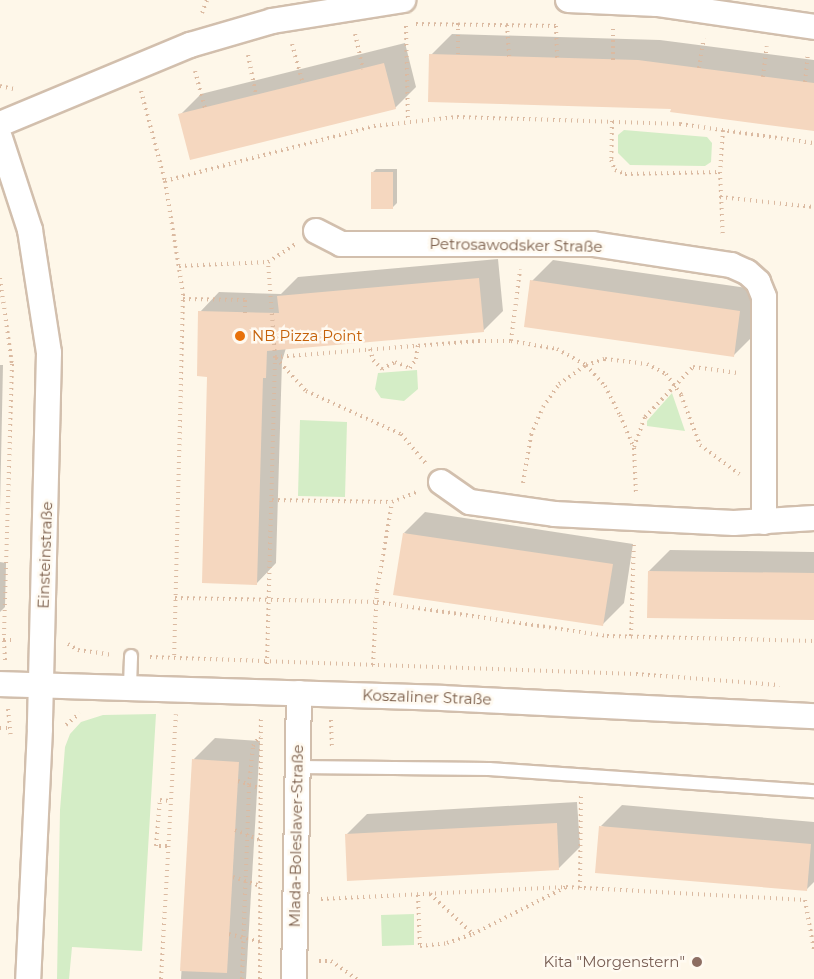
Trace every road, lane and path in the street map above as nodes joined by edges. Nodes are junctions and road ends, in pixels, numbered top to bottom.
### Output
1 (403, 0) edge
2 (568, 0) edge
3 (458, 23) junction
4 (407, 24) junction
5 (507, 24) junction
6 (396, 25) dead end
7 (556, 26) junction
8 (568, 27) dead end
9 (814, 27) edge
10 (602, 28) dead end
11 (613, 28) junction
12 (365, 29) dead end
13 (624, 29) dead end
14 (355, 30) junction
15 (343, 32) dead end
16 (302, 40) dead end
17 (716, 40) dead end
18 (292, 42) junction
19 (281, 44) dead end
20 (258, 48) dead end
21 (777, 48) dead end
22 (247, 51) junction
23 (797, 51) dead end
24 (808, 52) junction
25 (814, 53) edge
26 (237, 54) dead end
27 (458, 55) dead end
28 (509, 57) dead end
29 (557, 58) dead end
30 (613, 60) dead end
31 (205, 64) dead end
32 (135, 67) junction
33 (194, 67) junction
34 (699, 68) dead end
35 (363, 69) dead end
36 (184, 70) dead end
37 (763, 77) dead end
38 (805, 82) dead end
39 (303, 84) dead end
40 (256, 95) dead end
41 (205, 108) dead end
42 (408, 122) junction
43 (612, 122) junction
44 (0, 124) edge
45 (723, 130) junction
46 (0, 138) edge
47 (814, 143) edge
48 (720, 172) junction
49 (165, 181) junction
50 (720, 196) junction
51 (814, 207) edge
52 (316, 231) joint
53 (523, 242) junction
54 (268, 262) junction
55 (722, 263) junction
56 (180, 266) junction
57 (0, 278) edge
58 (183, 299) junction
59 (245, 313) dead end
60 (511, 340) junction
61 (418, 345) junction
62 (370, 350) junction
63 (275, 357) junction
64 (586, 365) junction
65 (765, 375) junction
66 (675, 385) junction
67 (634, 448) junction
68 (441, 482) joint
69 (764, 487) junction
70 (272, 500) junction
71 (522, 510) junction
72 (635, 518) junction
73 (814, 518) edge
74 (764, 522) junction
75 (175, 598) junction
76 (269, 599) junction
77 (376, 602) junction
78 (631, 636) junction
79 (0, 640) edge
80 (814, 641) edge
81 (131, 656) dead end
82 (267, 661) dead end
83 (373, 665) dead end
84 (0, 684) edge
85 (41, 686) junction
86 (130, 687) junction
87 (263, 692) junction
88 (299, 693) junction
89 (172, 698) junction
90 (87, 712) dead end
91 (814, 716) edge
92 (0, 728) edge
93 (10, 729) dead end
94 (62, 729) dead end
95 (261, 734) junction
96 (298, 767) junction
97 (581, 773) junction
98 (238, 781) dead end
99 (249, 785) junction
100 (260, 788) junction
101 (814, 791) edge
102 (170, 801) junction
103 (235, 830) dead end
104 (247, 835) junction
105 (260, 840) junction
106 (166, 846) junction
107 (233, 877) dead end
108 (245, 881) junction
109 (260, 886) junction
110 (566, 887) junction
111 (580, 888) junction
112 (429, 894) junction
113 (418, 895) junction
114 (296, 901) junction
115 (229, 934) dead end
116 (473, 934) junction
117 (242, 938) junction
118 (260, 942) junction
119 (814, 950) edge
120 (294, 969) edge
121 (28, 979) edge
122 (161, 979) edge
123 (242, 979) edge
124 (260, 979) edge
125 (357, 979) edge

1 - 32 street
2 - 9 street
3 - 4 path
3 - 5 path
3 - 27 path
4 - 6 path
4 - 42 path
5 - 7 path
5 - 28 path
7 - 8 path
7 - 29 path
10 - 11 path
11 - 13 path
11 - 30 path
12 - 14 path
14 - 15 path
14 - 35 path
16 - 18 path
17 - 34 path
18 - 19 path
18 - 39 path
20 - 22 path
21 - 37 path
22 - 26 path
22 - 40 path
23 - 24 path
24 - 25 path
24 - 38 path
31 - 33 path
32 - 44 street
32 - 49 path
33 - 36 path
33 - 41 path
42 - 43 path
42 - 49 path
43 - 45 path
43 - 48 path
45 - 47 path
45 - 48 path
46 - 85 street, Einsteinstraße
48 - 50 path
49 - 56 path
50 - 51 path
50 - 55 path
52 - 53 street, Petrosawodsker Straße
52 - 54 path
53 - 55 street, Petrosawodsker Straße
53 - 60 path
54 - 56 path
54 - 63 path
55 - 65 street, Petrosawodsker Straße
56 - 58 path
57 - 79 path
58 - 59 path
58 - 75 path
60 - 61 path
60 - 64 path
61 - 62 path
61 - 62 path
62 - 63 path
63 - 68 path
63 - 70 path
64 - 66 path
64 - 67 path
64 - 71 path
65 - 66 path
65 - 69 street, Petrosawodsker Straße
66 - 67 path
66 - 69 path
67 - 72 path
68 - 71 street
69 - 74 street, Petrosawodsker Straße
70 - 76 path
70 - 77 path
71 - 72 street
72 - 74 street
72 - 78 path
73 - 74 street
75 - 76 path
75 - 89 path
76 - 77 path
76 - 82 path
77 - 78 path
77 - 83 path
78 - 80 path
81 - 86 lane
84 - 85 street, Koszaliner Straße
85 - 86 street, Koszaliner Straße
85 - 121 street, Einsteinstraße
86 - 89 street, Koszaliner Straße
87 - 88 street, Koszaliner Straße
87 - 89 street, Koszaliner Straße
87 - 95 path
88 - 91 street, Koszaliner Straße
88 - 96 street, Mlada-Boleslaver-Straße
89 - 102 path
90 - 94 path
92 - 93 path
95 - 99 path
95 - 100 path
96 - 97 lane
96 - 114 street, Mlada-Boleslaver-Straße
97 - 101 lane
97 - 111 path
98 - 99 path
99 - 100 path
99 - 104 path
100 - 105 path
102 - 106 path
102 - 106 path
103 - 104 path
104 - 105 path
104 - 108 path
105 - 109 path
106 - 122 path
107 - 108 path
108 - 109 path
108 - 117 path
109 - 118 path
110 - 111 path
110 - 112 path
110 - 116 path
111 - 119 path
112 - 113 path
112 - 116 path
113 - 114 path
113 - 116 path
114 - 120 street, Mlada-Boleslaver-Straße
115 - 117 path
117 - 118 path
117 - 123 path
118 - 124 path
120 - 125 path

